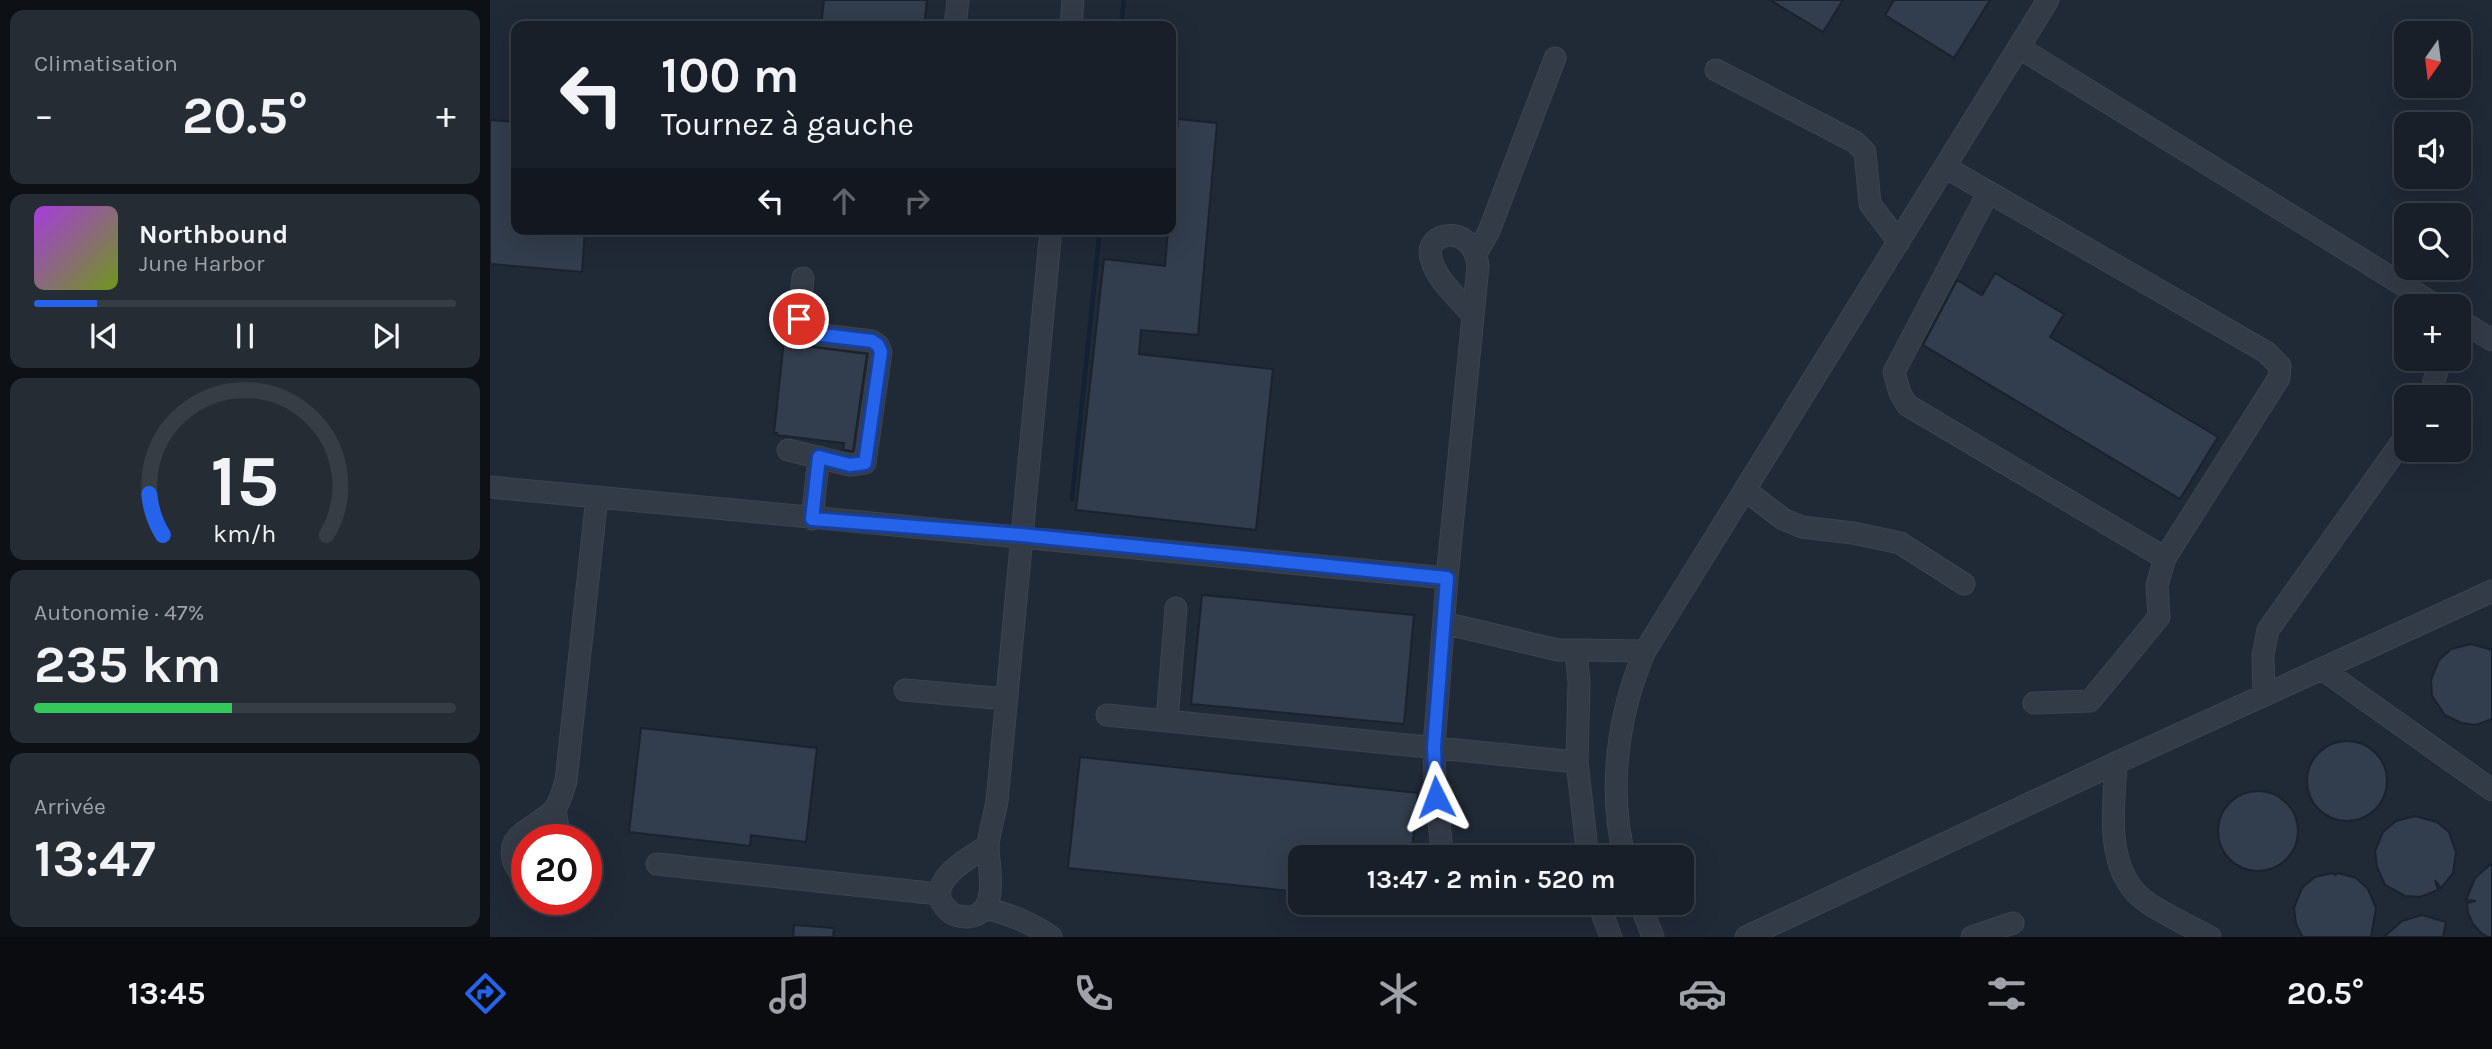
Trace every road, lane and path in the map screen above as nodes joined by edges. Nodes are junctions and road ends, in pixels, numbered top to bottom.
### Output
1 (958, 0) edge
2 (1073, 0) edge
3 (2049, 0) edge
4 (956, 21) edge
5 (1071, 21) edge
6 (2020, 48) junction
7 (1555, 58) dead end
8 (1716, 70) dead end
9 (1945, 167) junction
10 (1988, 193) junction
11 (1050, 235) edge
12 (1899, 242) junction
13 (1477, 252) junction
14 (803, 278) dead end
15 (2418, 294) edge
16 (1473, 315) junction
17 (2471, 328) edge
18 (2486, 337) edge
19 (788, 450) dead end
20 (2394, 453) edge
21 (819, 457) junction
22 (490, 487) edge
23 (1745, 490) junction
24 (597, 497) junction
25 (812, 519) junction
26 (1021, 535) junction
27 (2165, 558) junction
28 (1447, 578) junction
29 (1964, 584) dead end
30 (2492, 591) edge
31 (1176, 608) dead end
32 (1444, 623) junction
33 (1576, 650) junction
34 (1645, 651) junction
35 (2322, 668) junction
36 (905, 690) dead end
37 (2264, 695) junction
38 (1006, 699) junction
39 (2034, 703) dead end
40 (1107, 715) dead end
41 (1167, 721) junction
42 (1434, 747) junction
43 (1577, 762) junction
44 (2116, 762) junction
45 (2492, 790) edge
46 (555, 810) junction
47 (536, 824) edge
48 (557, 824) edge
49 (1441, 842) dead end
50 (1587, 845) edge
51 (1623, 845) edge
52 (988, 846) junction
53 (657, 864) dead end
54 (939, 894) junction
55 (986, 908) junction
56 (1603, 915) edge
57 (1645, 915) edge
58 (2013, 923) dead end
59 (1051, 937) edge
60 (1611, 937) edge
61 (1653, 937) edge
62 (1746, 937) edge
63 (1972, 937) edge
64 (2210, 937) edge

1 - 4 street
2 - 5 street
3 - 6 street
6 - 9 street
6 - 15 street
7 - 13 street
8 - 12 street
9 - 10 street
9 - 12 street
10 - 27 street
10 - 27 street
11 - 26 street
12 - 23 street
13 - 16 street
13 - 16 street
14 - 21 street
16 - 28 street
17 - 18 street
19 - 21 street
20 - 37 street
21 - 25 street
22 - 24 street
23 - 29 street
23 - 34 street
24 - 25 street
24 - 46 street
25 - 26 street
26 - 28 street
26 - 38 street
27 - 39 street
28 - 32 street
30 - 35 street
31 - 41 street
32 - 33 street
32 - 42 street
33 - 34 street
33 - 43 street
34 - 51 street
35 - 37 street
35 - 45 street
36 - 38 street
37 - 44 street
38 - 52 street
40 - 41 street
41 - 42 street
42 - 43 street
42 - 49 street
43 - 50 street
44 - 62 street
44 - 64 street
46 - 47 street
46 - 48 street
52 - 54 street
52 - 55 street
53 - 54 street
54 - 55 street
55 - 59 street
56 - 60 street
57 - 61 street
58 - 63 street

